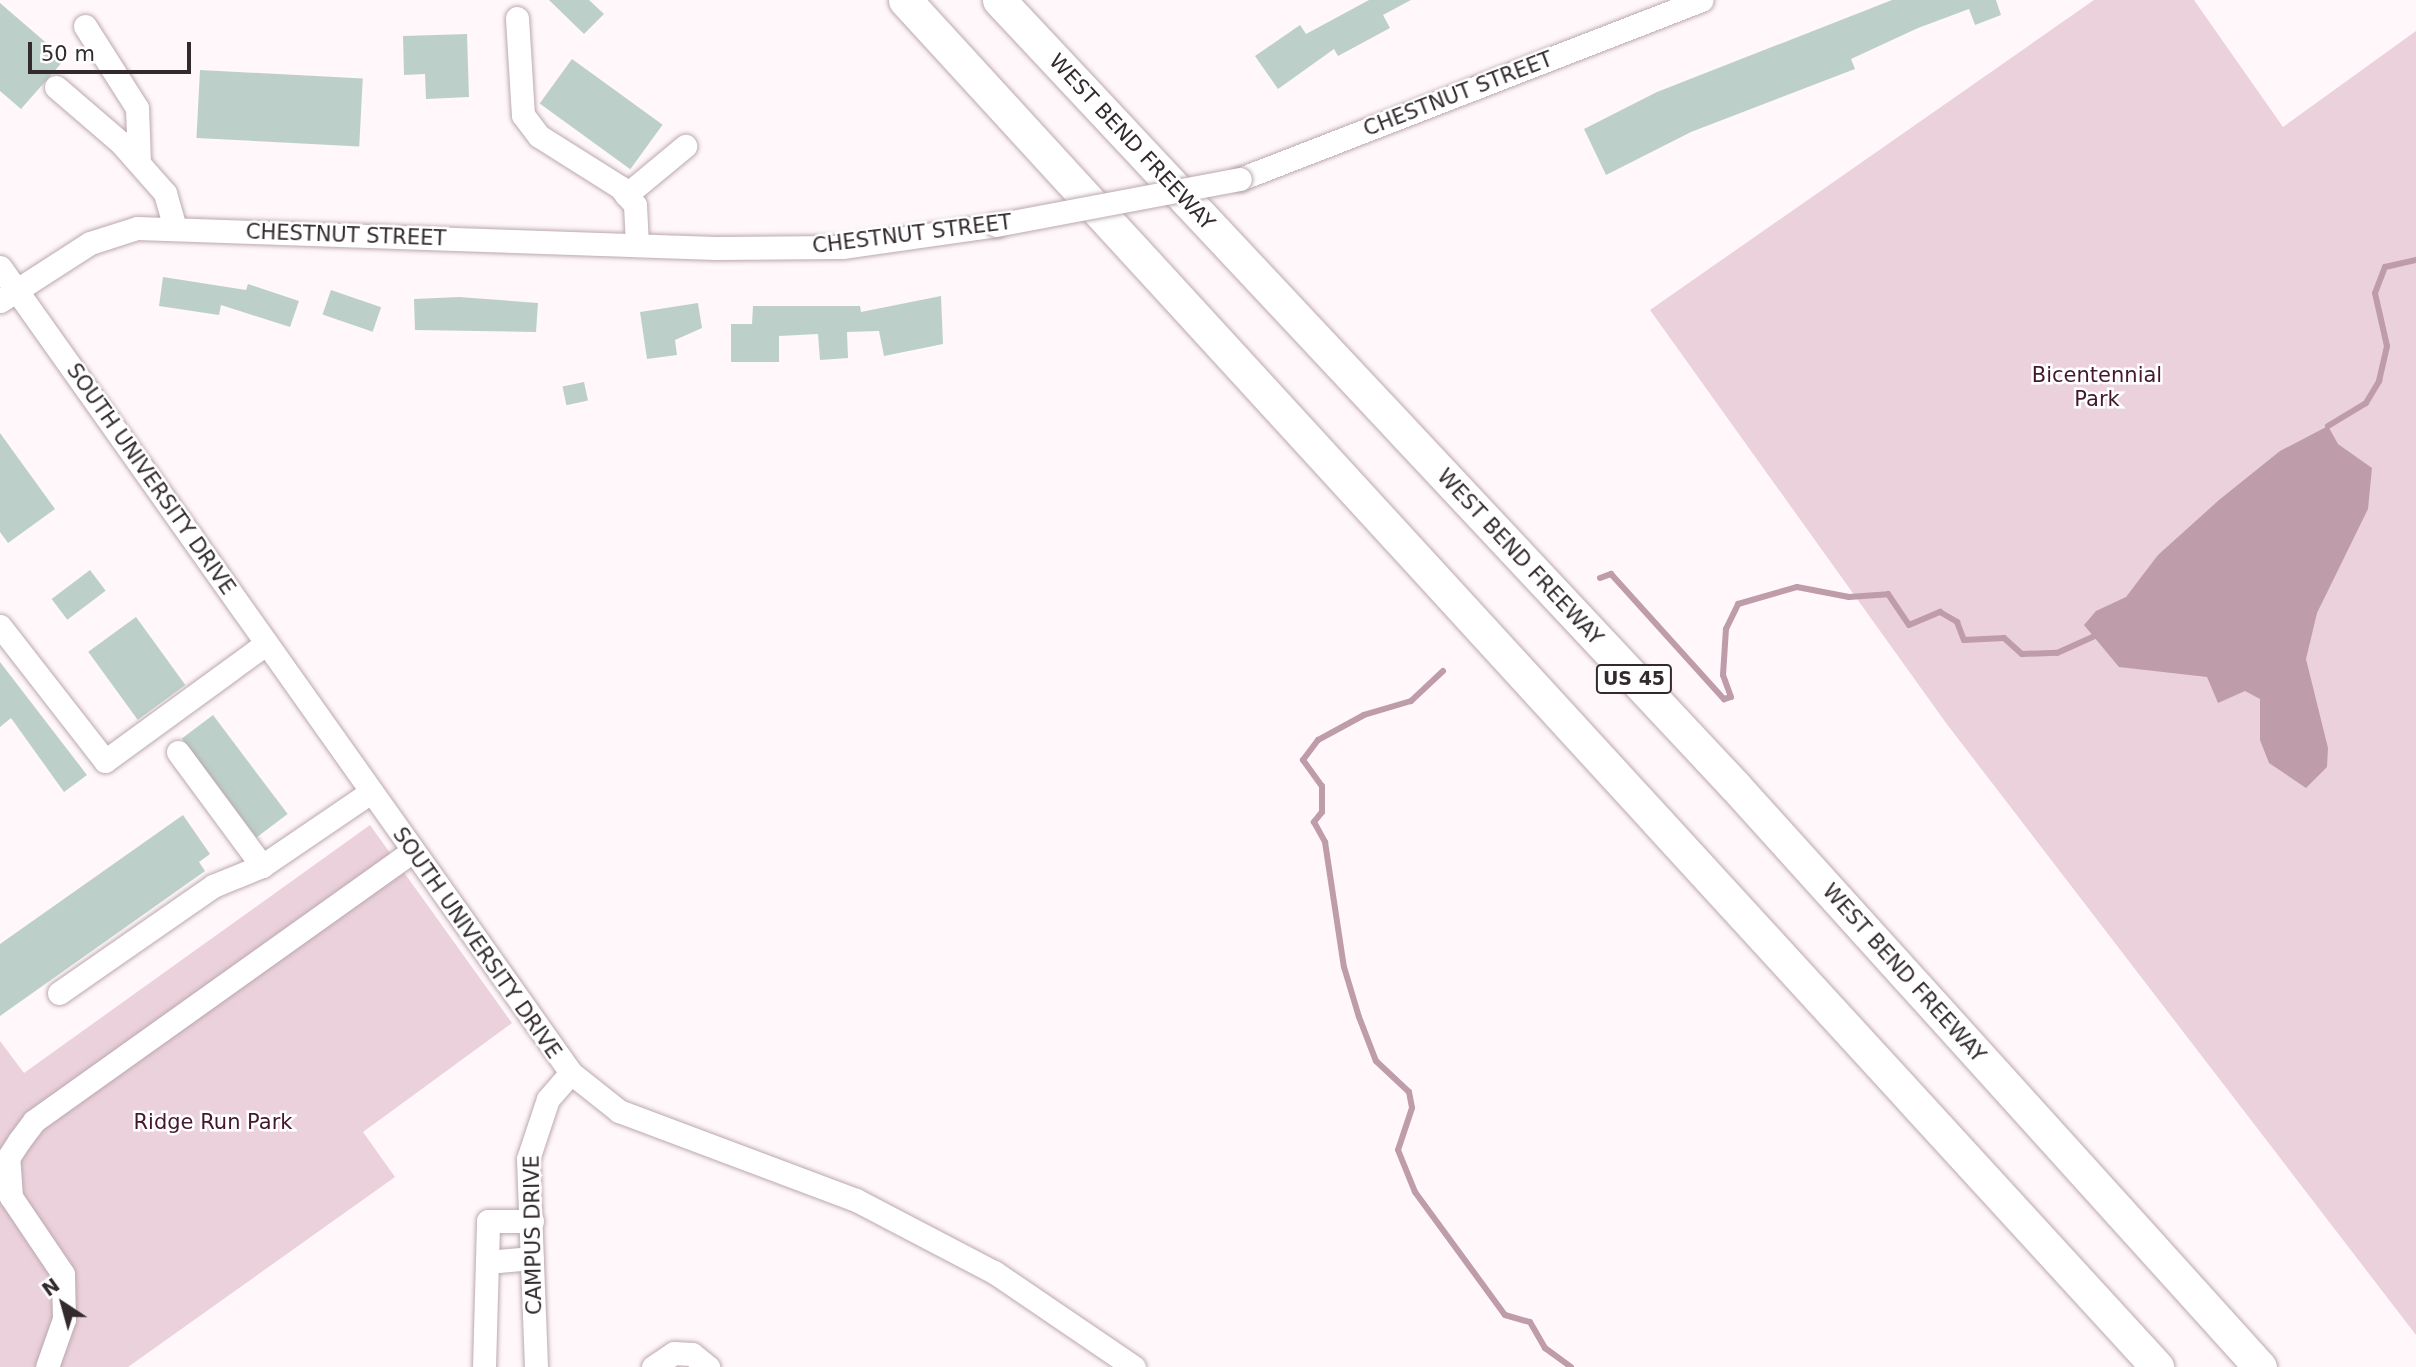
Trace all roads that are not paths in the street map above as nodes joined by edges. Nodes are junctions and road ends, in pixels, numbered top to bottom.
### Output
1 (905, 0) edge
2 (999, 0) edge
3 (1702, 0) edge
4 (517, 18) dead end
5 (85, 26) dead end
6 (57, 87) dead end
7 (685, 146) dead end
8 (139, 163) junction
9 (626, 195) junction
10 (175, 229) junction
11 (637, 246) junction
12 (0, 267) edge
13 (8, 295) edge
14 (0, 626) edge
15 (267, 643) junction
16 (178, 752) dead end
17 (371, 792) junction
18 (412, 850) junction
19 (262, 866) junction
20 (59, 993) dead end
21 (571, 1073) junction
22 (532, 1221) junction
23 (532, 1258) junction
24 (487, 1262) junction
25 (47, 1367) edge
26 (484, 1367) edge
27 (536, 1367) edge
28 (653, 1367) edge
29 (708, 1367) edge
30 (1134, 1367) edge
31 (2157, 1367) edge
32 (2260, 1367) edge

1 - 31 highway
2 - 32 highway, WEST BEND FREEWAY / US 45
3 - 11 street, CHESTNUT STREET, bridge
4 - 9 street
5 - 8 street
6 - 8 street
7 - 9 street
8 - 10 street
9 - 11 street
10 - 11 street, CHESTNUT STREET
10 - 13 street, CHESTNUT STREET
12 - 13 street, SOUTH UNIVERSITY DRIVE
13 - 15 street, SOUTH UNIVERSITY DRIVE
14 - 15 street
15 - 17 street, SOUTH UNIVERSITY DRIVE
16 - 19 street
17 - 18 street, SOUTH UNIVERSITY DRIVE
17 - 19 street
18 - 21 street, SOUTH UNIVERSITY DRIVE
18 - 25 street
19 - 20 street
21 - 22 street, CAMPUS DRIVE
21 - 30 street, SOUTH UNIVERSITY DRIVE
22 - 23 street, CAMPUS DRIVE
22 - 24 street
23 - 24 street
23 - 27 street, CAMPUS DRIVE
24 - 26 street
28 - 29 street

